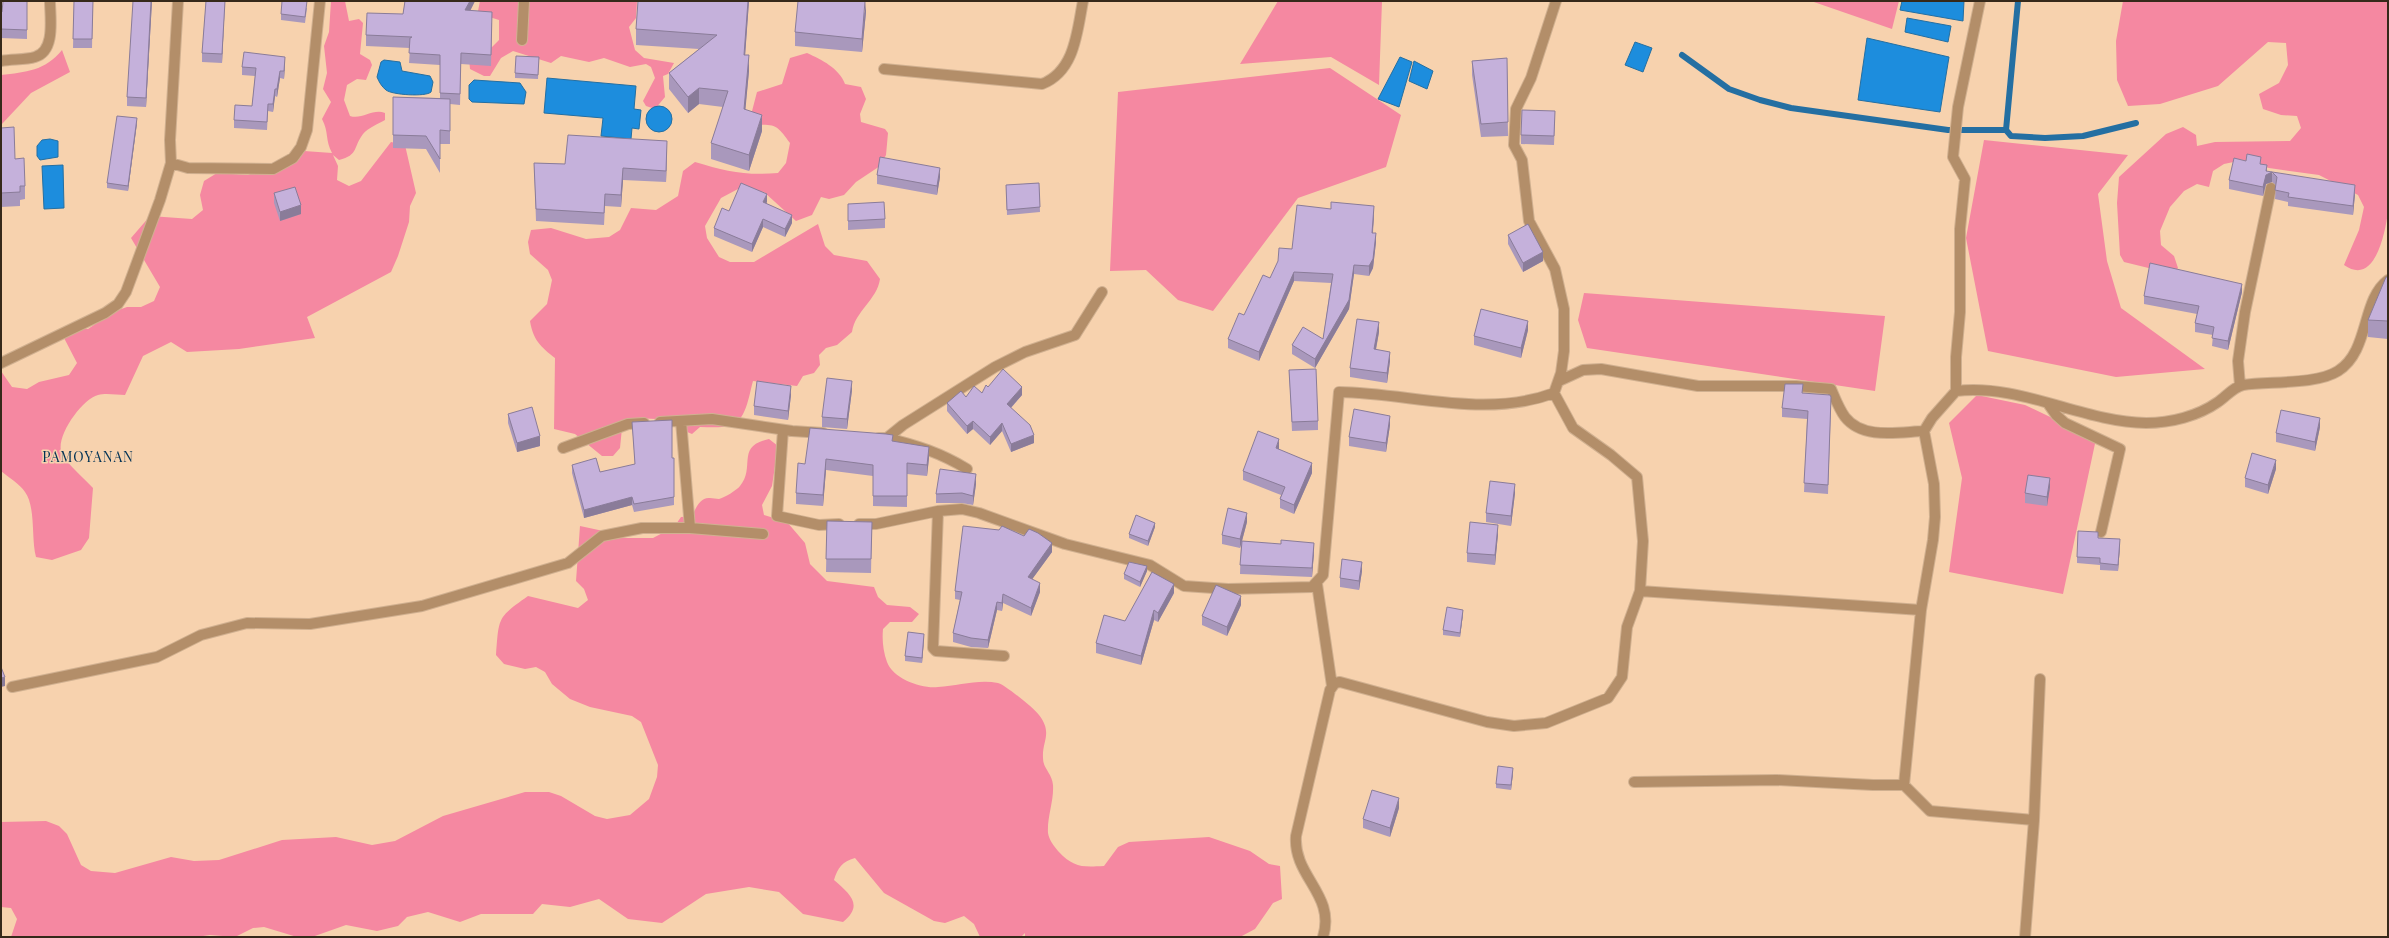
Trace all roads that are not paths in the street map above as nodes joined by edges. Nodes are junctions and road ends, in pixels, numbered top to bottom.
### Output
1 (50, 1) edge
2 (178, 1) edge
3 (320, 1) edge
4 (524, 1) edge
5 (1083, 1) edge
6 (1556, 1) edge
7 (1980, 1) edge
8 (522, 40) dead end
9 (1, 61) edge
10 (884, 69) dead end
11 (172, 163) junction
12 (2271, 188) dead end
13 (2388, 280) edge
14 (1102, 292) dead end
15 (1, 363) edge
16 (1559, 381) junction
17 (2240, 386) junction
18 (1956, 391) junction
19 (1554, 393) junction
20 (2049, 405) junction
21 (681, 421) junction
22 (783, 430) junction
23 (1924, 431) junction
24 (831, 434) edge
25 (871, 437) edge
26 (887, 438) junction
27 (563, 448) dead end
28 (968, 469) dead end
29 (938, 511) junction
30 (690, 528) junction
31 (2101, 532) dead end
32 (763, 534) dead end
33 (1316, 584) junction
34 (1640, 591) junction
35 (1921, 610) junction
36 (1004, 656) dead end
37 (2040, 679) dead end
38 (1332, 686) junction
39 (12, 687) dead end
40 (1634, 782) dead end
41 (1904, 785) junction
42 (2034, 820) junction
43 (1323, 937) edge
44 (2025, 937) edge

1 - 9 street
2 - 11 street
3 - 11 street
4 - 8 street
5 - 10 street
6 - 16 street
7 - 18 street
11 - 15 street
12 - 17 street
13 - 17 street
14 - 26 street
16 - 19 street
16 - 23 street
17 - 20 street
18 - 20 street
18 - 23 street
19 - 33 street
19 - 34 street
20 - 31 street
21 - 22 street
21 - 27 street
21 - 30 street
22 - 24 street
22 - 29 street
23 - 35 street
25 - 26 street
26 - 28 street
29 - 33 street
29 - 36 street
30 - 32 street
30 - 39 street
33 - 38 street
34 - 35 street
34 - 38 street
35 - 41 street
37 - 42 street
38 - 43 street
40 - 41 street
41 - 42 street
42 - 44 street

